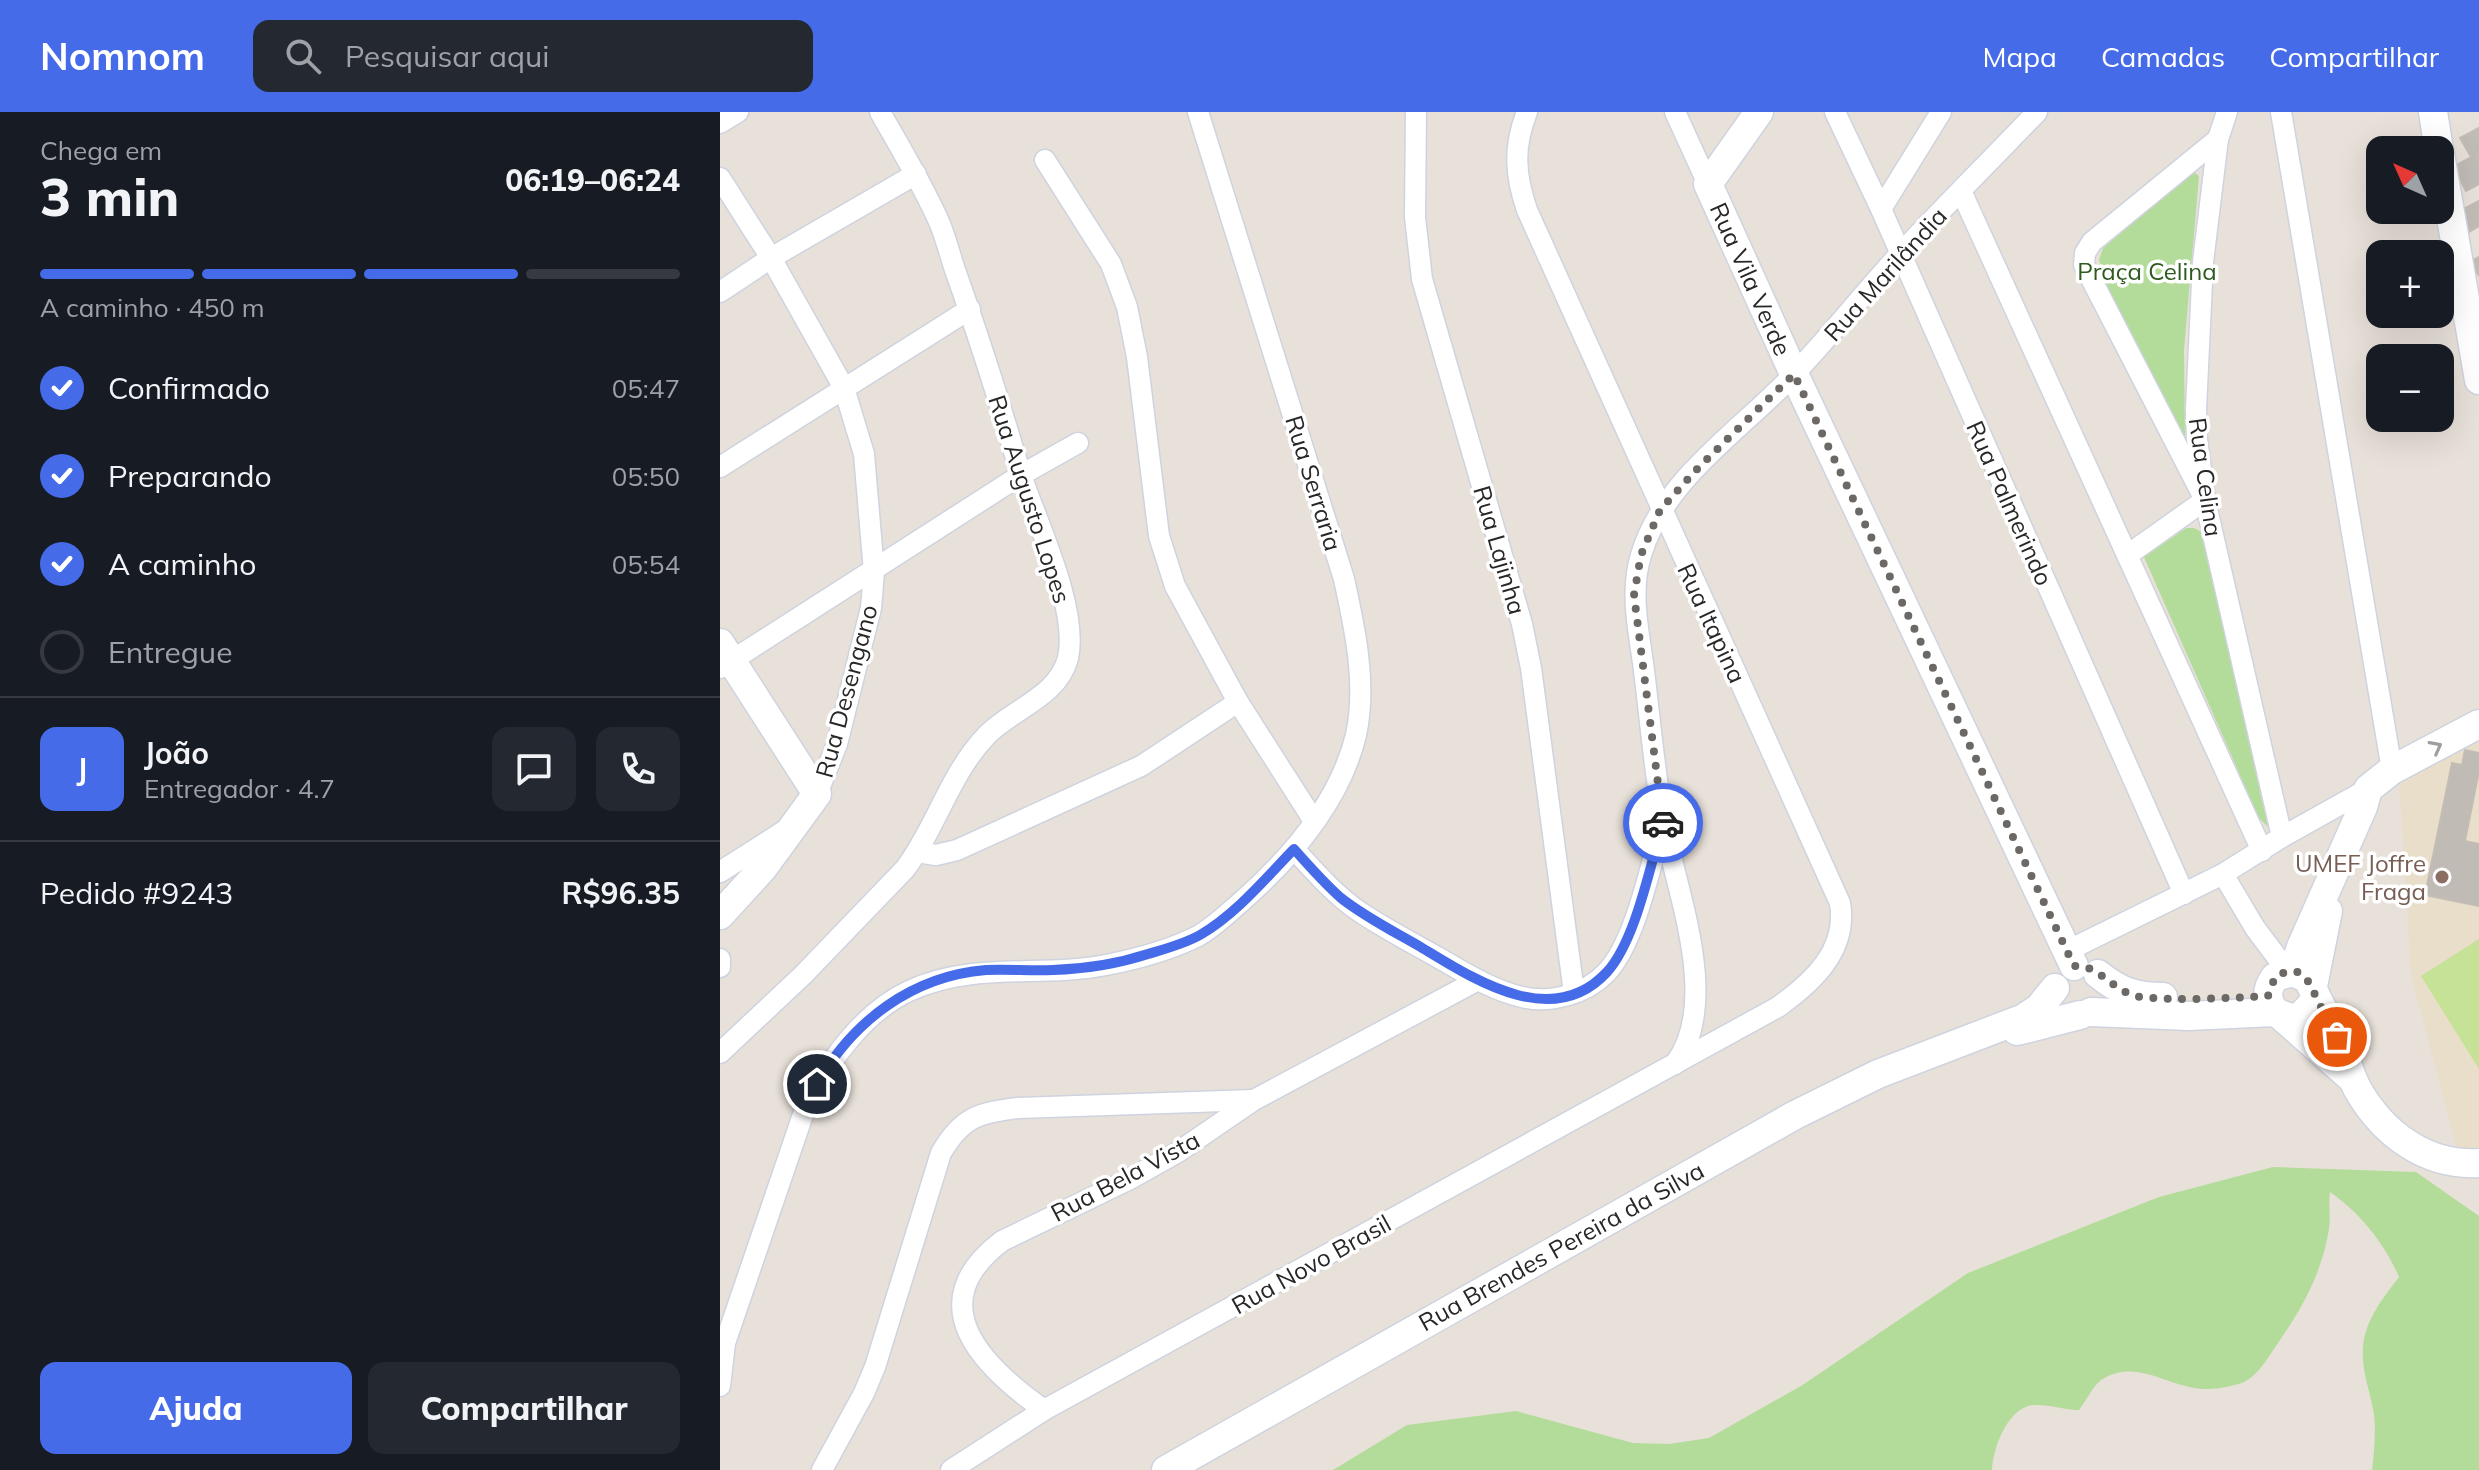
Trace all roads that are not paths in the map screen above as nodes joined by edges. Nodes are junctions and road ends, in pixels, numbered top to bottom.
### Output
1 (738, 112) edge
2 (880, 112) edge
3 (1198, 112) edge
4 (1416, 112) edge
5 (1527, 112) edge
6 (1675, 112) edge
7 (1759, 112) edge
8 (1835, 112) edge
9 (1941, 112) edge
10 (2037, 112) edge
11 (2227, 112) edge
12 (2281, 112) edge
13 (2433, 112) edge
14 (720, 123) edge
15 (2437, 136) edge
16 (2218, 139) junction
17 (1045, 160) dead end
18 (916, 174) junction
19 (720, 178) edge
20 (1708, 184) junction
21 (1961, 191) junction
22 (1881, 209) junction
23 (2453, 224) edge
24 (1900, 254) junction
25 (771, 258) junction
26 (2459, 258) junction
27 (2479, 290) edge
28 (720, 292) edge
29 (970, 309) junction
30 (2478, 370) edge
31 (1794, 374) junction
32 (844, 388) junction
33 (1078, 443) dead end
34 (720, 467) edge
35 (1021, 475) junction
36 (2205, 500) junction
37 (1660, 510) junction
38 (2129, 554) junction
39 (874, 572) junction
40 (724, 657) edge
41 (1238, 702) junction
42 (2479, 724) edge
43 (2392, 770) junction
44 (2368, 789) junction
45 (817, 794) junction
46 (800, 821) junction
47 (1314, 821) junction
48 (1663, 822) junction
49 (2282, 837) junction
50 (1294, 849) junction
51 (2262, 851) junction
52 (917, 852) junction
53 (720, 872) edge
54 (2223, 874) junction
55 (2184, 894) junction
56 (720, 915) edge
57 (720, 959) edge
58 (2080, 964) junction
59 (720, 967) edge
60 (1478, 980) junction
61 (2055, 988) junction
62 (2289, 988) junction
63 (1574, 993) junction
64 (2085, 1013) junction
65 (1965, 1042) junction
66 (720, 1053) edge
67 (1675, 1064) junction
68 (2353, 1079) junction
69 (1254, 1100) junction
70 (2479, 1163) edge
71 (720, 1386) edge
72 (1044, 1410) junction
73 (969, 1464) edge
74 (822, 1470) edge
75 (951, 1470) edge
76 (1166, 1470) edge

1 - 14 street
2 - 18 street, Rua Augusto Lopes
3 - 47 street, Rua Serraria
4 - 63 street, Rua Lajinha
5 - 37 street, Rua Itapina
6 - 20 street, Rua Vila Verde
7 - 20 main road
8 - 22 street, Rua Palmerindo
9 - 22 street
10 - 21 street, Rua Marilândia
11 - 16 street, Rua Celina
12 - 43 street
13 - 15 main road
16 - 36 street, Rua Celina
16 - 36 street
17 - 41 street
18 - 25 street
18 - 29 street, Rua Augusto Lopes
19 - 25 street, Rua Desengano
20 - 31 main road, Rua Vila Verde
21 - 24 street, Rua Marilândia
21 - 38 street
22 - 24 street, Rua Palmerindo
23 - 26 main road
24 - 31 street, Rua Marilândia
24 - 55 street, Rua Palmerindo
25 - 28 street
25 - 32 street, Rua Desengano
26 - 27 street
26 - 30 main road
29 - 32 street
29 - 35 street, Rua Augusto Lopes
31 - 37 street, Rua Marilândia
31 - 58 main road, Rua Vila Verde
32 - 34 street
32 - 39 street, Rua Desengano
33 - 35 street
35 - 39 street
35 - 52 street, Rua Augusto Lopes
36 - 38 street
36 - 49 street, Rua Celina
37 - 48 street, Rua Marilândia
37 - 67 street, Rua Itapina
38 - 51 street
39 - 40 street
39 - 45 street, Rua Desengano
40 - 45 main road
41 - 47 street
41 - 52 street
43 -> 42 main road
43 - 44 main road
44 - 49 street
44 - 62 main road
45 - 46 main road, Rua Desengano
46 - 53 street
46 - 56 main road, Rua Desengano
47 - 50 street, Rua Serraria
48 - 63 street
48 - 67 street, Rua Marilândia
49 - 51 street
50 - 60 street
50 - 71 street, Rua Serraria
51 - 54 street
52 - 66 street, Rua Augusto Lopes
54 - 55 street
54 - 62 street
55 - 58 street
57 - 59 street
58 - 61 main road
58 - 62 main road
58 - 64 main road
60 - 63 street
60 - 69 street, Rua Bela Vista
61 - 64 main road
61 - 65 main road, Rua Brendes Pereira da Silva
62 - 64 main road, Rua Brendes Pereira da Silva
62 - 68 main road
62 - 68 main road
64 - 65 main road, Rua Brendes Pereira da Silva
65 - 76 main road, Rua Brendes Pereira da Silva
67 - 72 street, Rua Novo Brasil
68 - 70 main road
69 - 72 street, Rua Bela Vista
69 - 74 street
72 - 73 street, Rua Novo Brasil
73 - 75 street, Rua Novo Brasil

